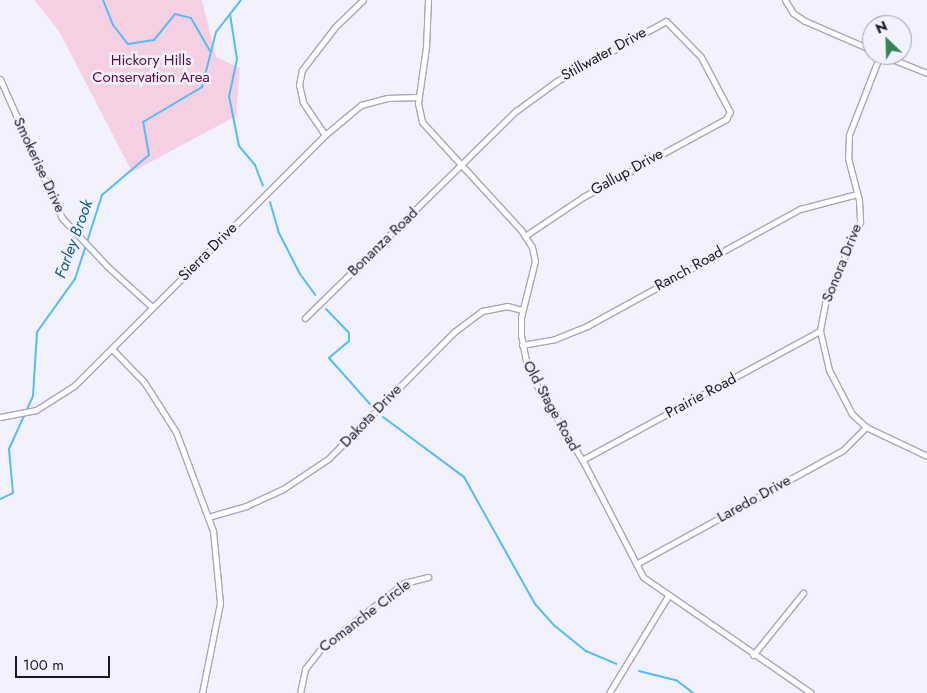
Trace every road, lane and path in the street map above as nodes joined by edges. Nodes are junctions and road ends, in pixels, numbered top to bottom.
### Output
1 (363, 0) edge
2 (428, 0) edge
3 (784, 0) edge
4 (862, 46) edge
5 (877, 65) edge
6 (908, 65) edge
7 (927, 72) edge
8 (0, 79) edge
9 (418, 97) junction
10 (730, 112) joint
11 (325, 135) junction
12 (461, 165) junction
13 (857, 194) junction
14 (525, 236) junction
15 (152, 307) junction
16 (522, 310) junction
17 (304, 318) dead end
18 (820, 331) junction
19 (522, 345) junction
20 (112, 349) junction
21 (0, 417) edge
22 (866, 427) junction
23 (927, 456) edge
24 (582, 460) junction
25 (208, 517) junction
26 (636, 564) junction
27 (428, 577) dead end
28 (803, 593) dead end
29 (668, 596) junction
30 (753, 655) junction
31 (202, 693) edge
32 (300, 693) edge
33 (609, 693) edge
34 (811, 693) edge

1 - 11 street
2 - 9 street, Old Stage Road
3 - 4 street
5 - 13 street, Sonora Drive
6 - 7 street
8 - 15 street, Smokerise Drive
9 - 11 street, Sierra Drive
9 - 12 street, Old Stage Road
10 - 12 street, Stillwater Drive
10 - 14 street, Gallup Drive
11 - 15 street, Sierra Drive
12 - 14 street, Old Stage Road
12 - 17 street, Bonanza Road
13 - 18 street, Sonora Drive
13 - 19 street, Ranch Road
14 - 16 street, Old Stage Road
15 - 20 street, Sierra Drive
16 - 19 street, Old Stage Road
16 - 25 street, Dakota Drive
18 - 22 street, Sonora Drive
18 - 24 street, Prairie Road
19 - 24 street, Old Stage Road
20 - 21 street, Sierra Drive
20 - 25 street
22 - 23 street, Sonora Drive
22 - 26 street, Laredo Drive
24 - 26 street, Old Stage Road
25 - 31 street
26 - 29 street, Old Stage Road
27 - 32 street, Comanche Circle
28 - 30 street
29 - 30 street, Old Stage Road
29 - 33 street
30 - 34 street, Old Stage Road

